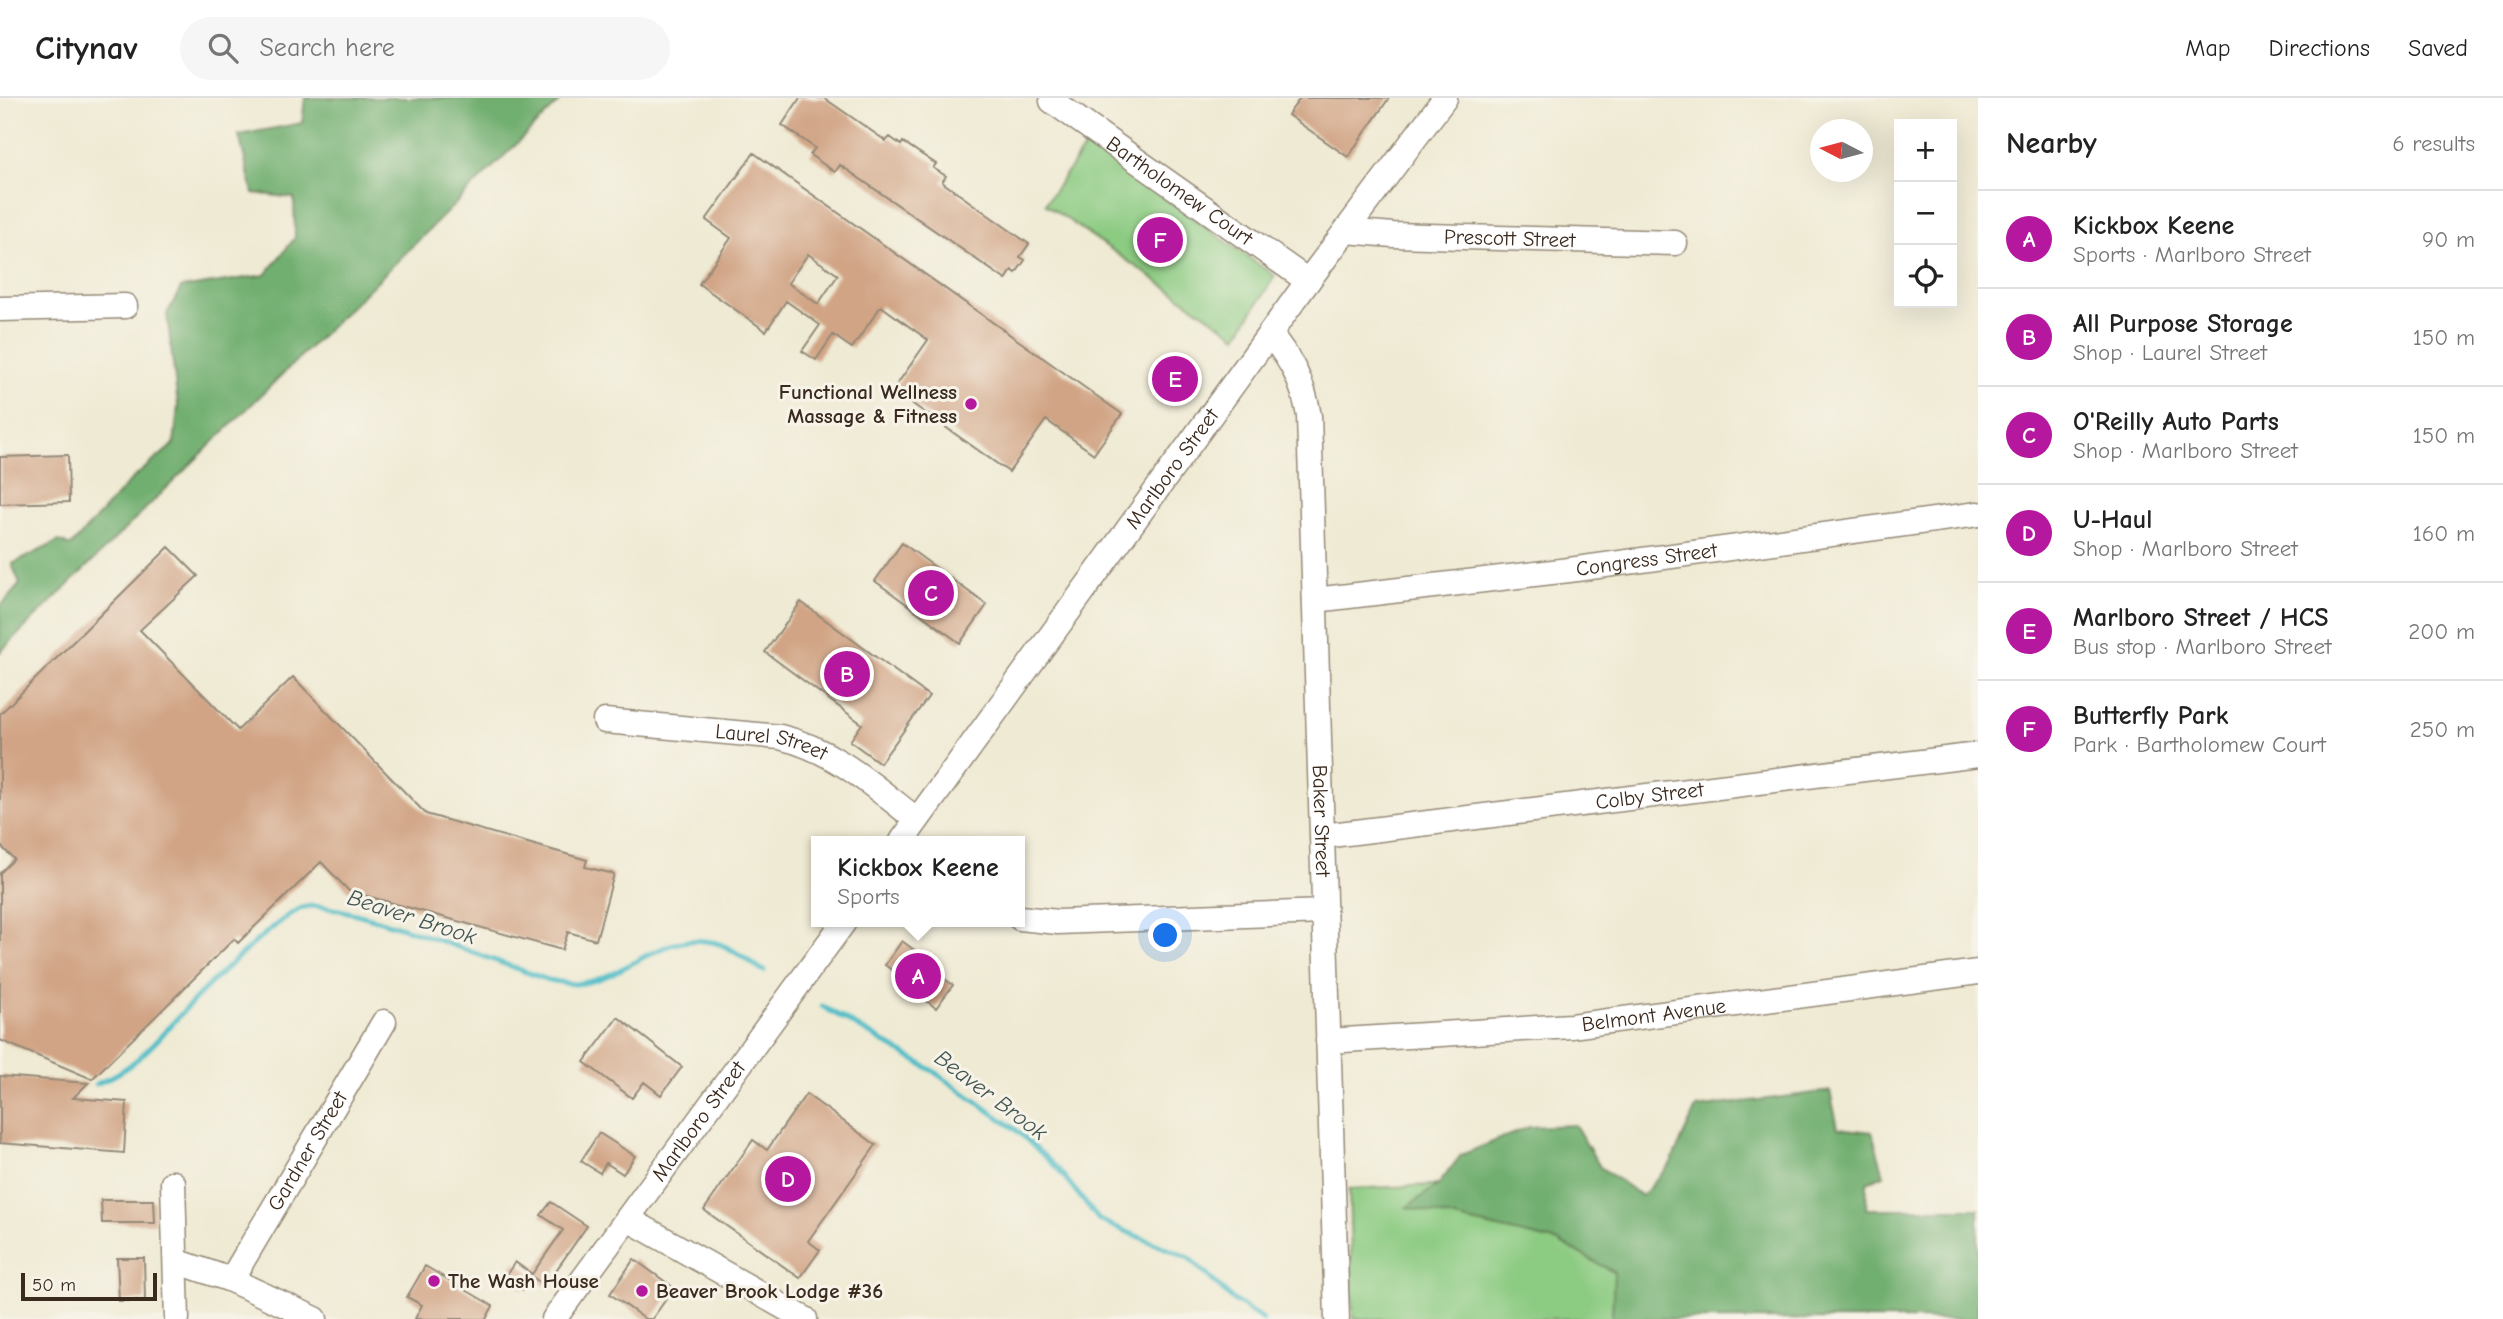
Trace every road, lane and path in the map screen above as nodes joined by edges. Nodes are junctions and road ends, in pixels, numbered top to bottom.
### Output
1 (1445, 98) edge
2 (1052, 101) dead end
3 (1346, 231) junction
4 (1675, 243) dead end
5 (1308, 281) junction
6 (125, 306) dead end
7 (0, 309) edge
8 (1270, 334) junction
9 (1978, 514) edge
10 (1315, 600) junction
11 (604, 721) dead end
12 (1978, 755) edge
13 (910, 835) edge
14 (1323, 836) junction
15 (1324, 912) junction
16 (1025, 919) edge
17 (840, 927) edge
18 (1978, 972) edge
19 (384, 1022) dead end
20 (1328, 1041) junction
21 (173, 1184) dead end
22 (628, 1219) junction
23 (176, 1261) junction
24 (231, 1280) junction
25 (177, 1319) edge
26 (315, 1319) edge
27 (554, 1319) edge
28 (805, 1319) edge
29 (1337, 1319) edge

1 - 3 street, Marlboro Street
2 - 5 street, Bartholomew Court
3 - 4 street, Prescott Street
3 - 5 street, Marlboro Street
5 - 8 street, Marlboro Street
6 - 7 street
8 - 10 street, Baker Street
8 - 13 street, Marlboro Street
9 - 10 street, Congress Street
10 - 14 street, Baker Street
11 - 13 street, Laurel Street
12 - 14 street, Colby Street
14 - 15 street, Baker Street
15 - 16 street
15 - 20 street, Baker Street
17 - 22 street, Marlboro Street
18 - 20 street, Belmont Avenue
19 - 24 street, Gardner Street
20 - 29 street, Baker Street
21 - 23 street
22 - 27 street, Marlboro Street
22 - 28 street
23 - 24 street
23 - 25 street
24 - 26 street

